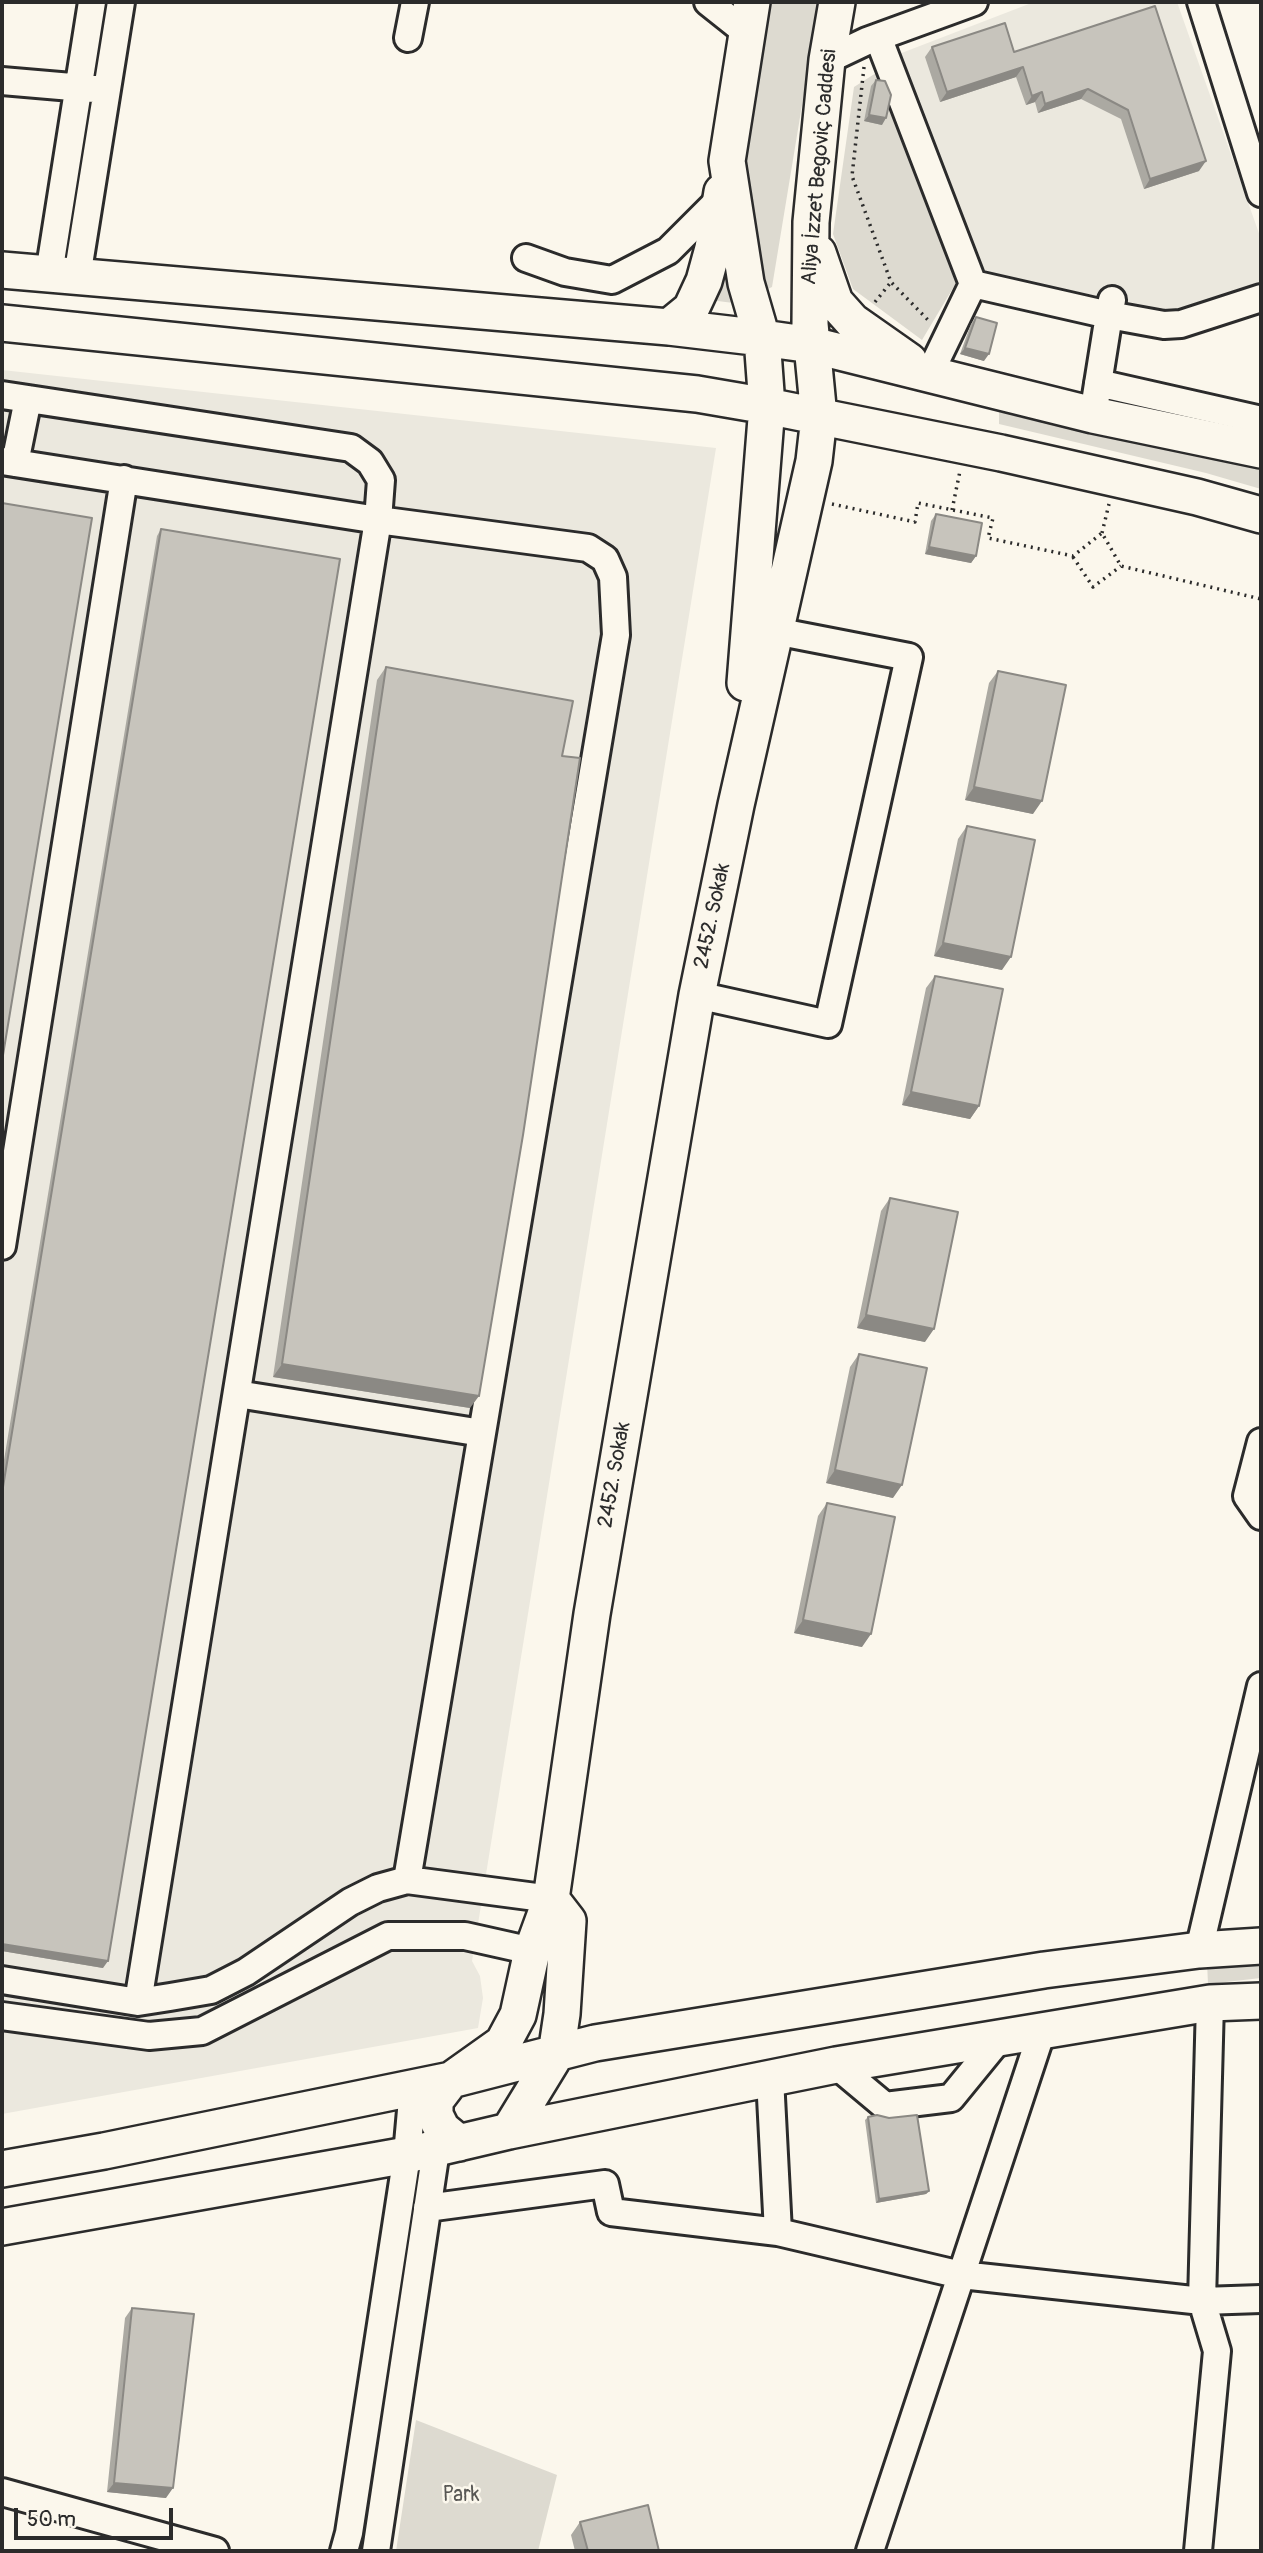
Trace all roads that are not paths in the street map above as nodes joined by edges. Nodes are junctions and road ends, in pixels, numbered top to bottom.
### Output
1 (92, 2) edge
2 (121, 2) edge
3 (415, 2) edge
4 (708, 2) edge
5 (837, 2) edge
6 (974, 2) edge
7 (1201, 2) edge
8 (749, 18) edge
9 (408, 38) dead end
10 (873, 39) junction
11 (827, 60) junction
12 (2, 81) edge
13 (79, 87) junction
14 (107, 91) junction
15 (1256, 158) edge
16 (727, 161) junction
17 (1261, 193) edge
18 (721, 198) junction
19 (811, 222) junction
20 (526, 258) dead end
21 (2, 270) edge
22 (63, 276) junction
23 (973, 284) junction
24 (1261, 298) edge
25 (1111, 307) junction
26 (2, 323) edge
27 (669, 327) junction
28 (762, 338) junction
29 (813, 345) junction
30 (929, 375) junction
31 (15, 397) edge
32 (1095, 399) junction
33 (767, 406) junction
34 (819, 416) junction
35 (1261, 420) edge
36 (1261, 450) edge
37 (8, 462) edge
38 (124, 479) junction
39 (1261, 515) edge
40 (378, 520) junction
41 (775, 631) junction
42 (736, 805) junction
43 (697, 995) junction
44 (2, 1246) edge
45 (237, 1394) junction
46 (482, 1433) junction
47 (1261, 1442) edge
48 (1261, 1517) edge
49 (1259, 1703) edge
50 (1254, 1751) edge
51 (407, 1880) junction
52 (551, 1899) junction
53 (1261, 1946) edge
54 (1199, 1950) junction
55 (532, 1951) junction
56 (2, 1980) edge
57 (1261, 2001) edge
58 (138, 2002) junction
59 (1210, 2003) junction
60 (562, 2014) junction
61 (2, 2016) edge
62 (1042, 2031) junction
63 (1000, 2038) junction
64 (595, 2043) junction
65 (556, 2054) junction
66 (836, 2065) junction
67 (771, 2078) junction
68 (451, 2080) junction
69 (413, 2088) junction
70 (509, 2131) junction
71 (434, 2149) junction
72 (2, 2169) edge
73 (427, 2208) junction
74 (2, 2227) edge
75 (778, 2232) junction
76 (961, 2275) junction
77 (1261, 2299) edge
78 (1202, 2301) junction
79 (2, 2492) edge
80 (215, 2551) edge
81 (344, 2551) edge
82 (376, 2551) edge
83 (870, 2551) edge
84 (1198, 2551) edge

1 - 13 street
2 - 14 street
3 - 9 street
4 - 8 street
5 - 11 main road, Aliya İzzet Begoviç Caddesi
6 - 10 street
7 - 15 street
8 - 16 main road
10 - 11 street
10 - 23 street
11 - 19 main road, Aliya İzzet Begoviç Caddesi
12 - 13 street
13 - 14 street
13 - 22 street
14 - 22 street
15 - 17 street
16 - 18 main road
16 - 28 main road
18 - 20 street
18 - 27 main road
19 - 29 main road, Aliya İzzet Begoviç Caddesi
19 - 30 main road
21 - 22 main road
22 - 27 main road
23 - 25 street
23 - 30 street
24 - 25 street
25 - 32 street
26 - 33 main road
27 - 28 main road
28 - 29 main road
28 - 33 main road
29 - 30 main road
29 - 34 main road, Aliya İzzet Begoviç Caddesi
30 - 32 main road
31 - 37 street
31 - 40 street
32 - 35 street
32 - 36 main road
33 - 34 main road
33 - 42 main road, 2452. Sokak
34 - 39 main road
34 - 41 main road, 2452. Sokak
37 - 38 street
38 - 40 street
38 - 44 street
40 - 45 street
40 - 46 street
41 - 42 main road, 2452. Sokak
41 - 43 street
42 - 43 main road, 2452. Sokak
43 - 52 main road, 2452. Sokak
45 - 46 street
45 - 58 street
46 - 51 street
47 - 48 street
49 - 50 street
50 - 54 street
51 - 52 street
51 - 58 street
52 - 55 main road, 2452. Sokak
52 - 60 main road
53 - 54 main road
54 - 64 main road
55 - 61 street
55 - 68 main road, 2452. Sokak
56 - 58 street
57 - 59 main road
59 - 62 main road
59 - 78 street
60 - 64 main road
60 - 65 main road
62 - 63 main road
62 - 76 street
63 - 66 main road
63 - 66 street
64 - 65 main road
65 - 68 main road
65 - 70 main road
66 - 67 main road
67 - 70 main road
67 - 75 street
68 - 69 main road
68 - 71 main road
69 - 71 street
69 - 72 main road
70 - 71 main road
71 - 73 street
71 - 74 main road
71 - 81 street
73 - 75 street
73 - 82 street
75 - 76 street
76 - 78 street
76 - 83 street
77 - 78 street
78 - 84 street
79 - 80 street

